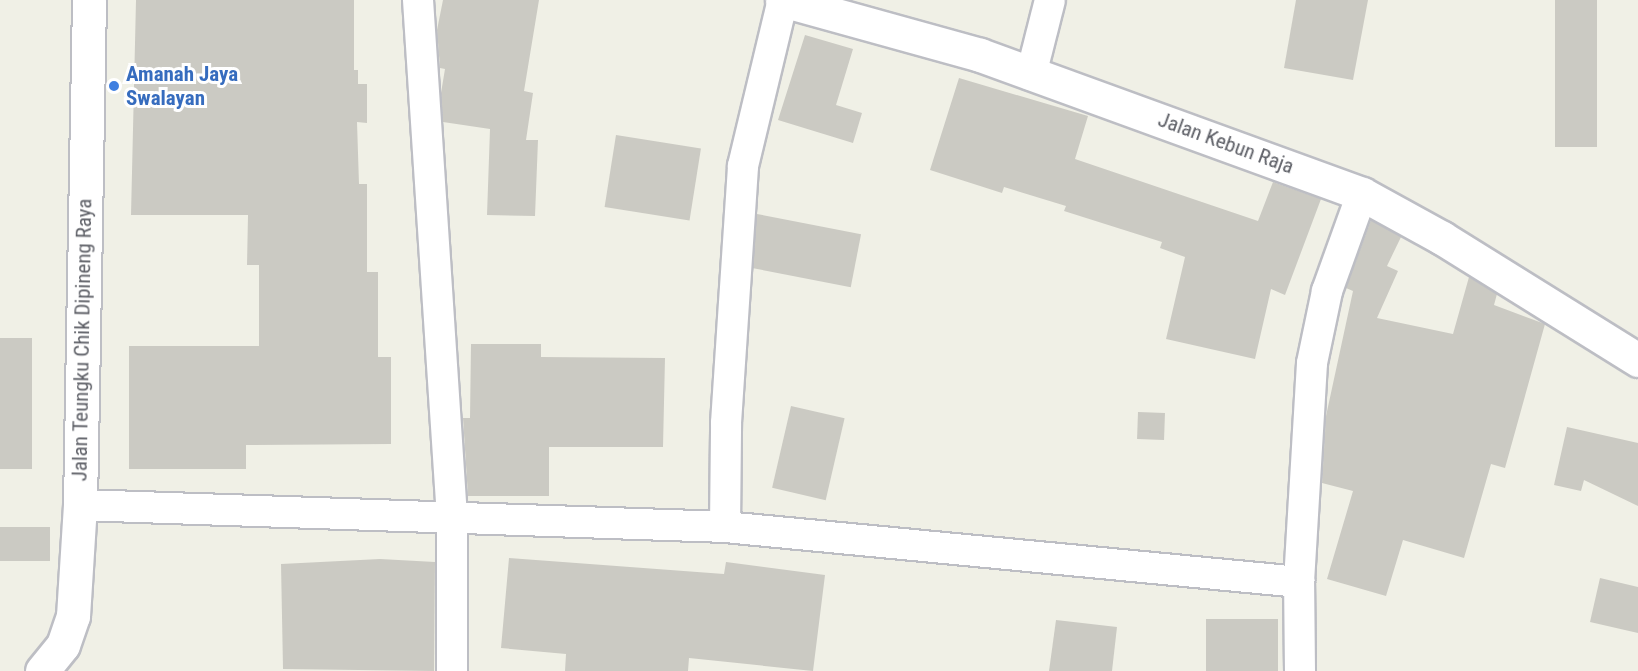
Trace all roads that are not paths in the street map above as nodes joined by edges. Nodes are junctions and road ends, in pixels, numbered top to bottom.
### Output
1 (89, 0) edge
2 (417, 0) edge
3 (782, 0) edge
4 (1050, 0) edge
5 (1031, 75) junction
6 (1362, 194) junction
7 (1638, 360) edge
8 (80, 505) junction
9 (452, 518) junction
10 (725, 527) junction
11 (1299, 582) junction
12 (42, 671) edge
13 (452, 671) edge
14 (1300, 671) edge

1 - 8 street, Jalan Teungku Chik Dipineng Raya
2 - 9 street
3 - 5 street, Jalan Kebun Raja
3 - 10 street
4 - 5 street
5 - 6 street, Jalan Kebun Raja
6 - 7 street, Jalan Kebun Raja
6 - 11 street
8 - 9 street
8 - 12 street, Jalan Teungku Chik Dipineng Raya
9 - 10 street
9 - 13 street
10 - 11 street
11 - 14 street

